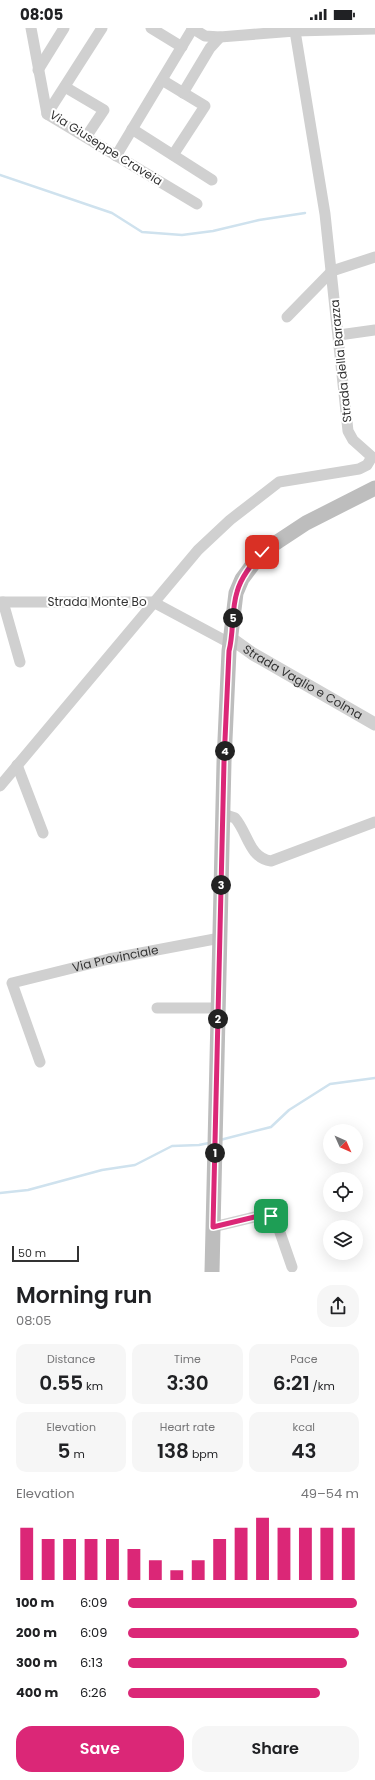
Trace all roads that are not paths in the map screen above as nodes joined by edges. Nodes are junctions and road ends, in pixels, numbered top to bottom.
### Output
1 (31, 28) edge
2 (64, 28) edge
3 (102, 28) edge
4 (151, 28) edge
5 (193, 28) edge
6 (375, 29) edge
7 (288, 30) edge
8 (220, 37) junction
9 (182, 47) junction
10 (38, 70) junction
11 (162, 80) junction
12 (65, 87) junction
13 (183, 93) junction
14 (47, 114) junction
15 (132, 130) junction
16 (86, 137) junction
17 (173, 155) junction
18 (116, 156) junction
19 (212, 180) dead end
20 (197, 204) dead end
21 (375, 258) edge
22 (332, 271) junction
23 (287, 317) dead end
24 (375, 330) edge
25 (339, 335) junction
26 (375, 488) edge
27 (1, 602) edge
28 (153, 602) junction
29 (232, 639) junction
30 (20, 662) dead end
31 (375, 724) edge
32 (18, 765) junction
33 (0, 786) edge
34 (223, 814) junction
35 (375, 822) edge
36 (44, 834) dead end
37 (220, 938) junction
38 (157, 1008) dead end
39 (218, 1008) junction
40 (40, 1062) dead end
41 (213, 1227) junction
42 (292, 1267) dead end
43 (212, 1272) edge

1 - 10 street, Via Giuseppe Craveia
2 - 10 street
3 - 12 street
4 - 9 street
5 - 8 street
5 - 9 street
6 - 7 street
7 - 8 street
7 - 22 street, Strada della Barazza
8 - 13 street
9 - 11 street
10 - 14 street, Via Giuseppe Craveia
11 - 13 street
11 - 15 street
12 - 14 street
12 - 16 street
13 - 17 street
14 - 16 street, Via Giuseppe Craveia
15 - 17 street
15 - 18 street
16 - 18 street, Via Giuseppe Craveia
17 - 19 street
18 - 20 street, Via Giuseppe Craveia
21 - 22 street
22 - 23 street
22 - 25 street, Strada della Barazza
24 - 25 street
25 - 28 street, Strada della Barazza
26 - 29 main road
27 - 28 street, Strada Monte Bo
27 - 30 street
28 - 29 street, Strada Monte Bo
28 - 32 street
29 - 31 street, Strada Vaglio e Colma
29 - 34 main road
32 - 33 street
32 - 36 street
34 - 35 street
34 - 37 main road
37 - 39 main road
37 - 40 street, Via Provinciale
38 - 39 street
39 - 41 main road
41 - 42 street
41 - 43 main road

